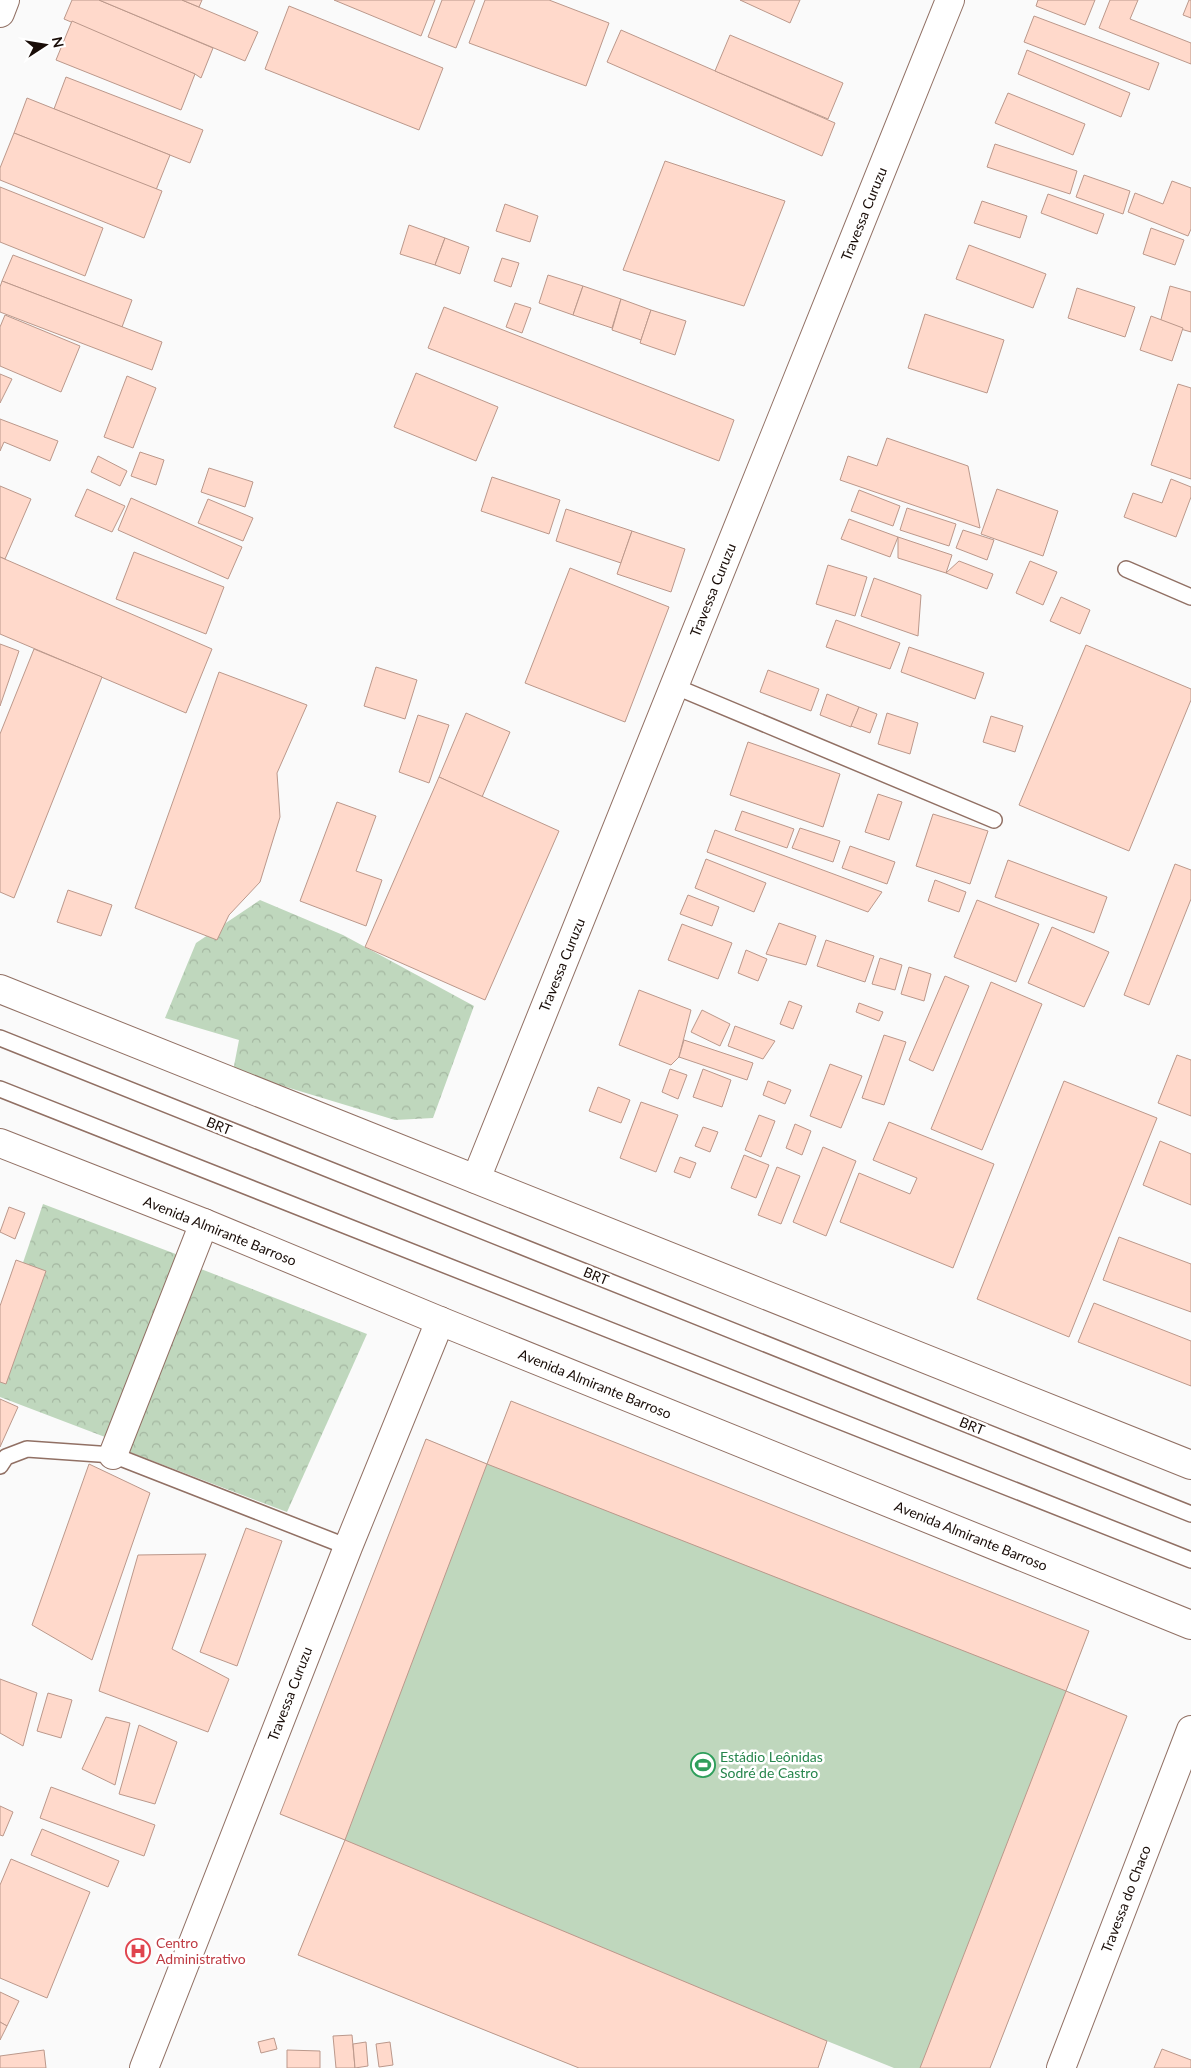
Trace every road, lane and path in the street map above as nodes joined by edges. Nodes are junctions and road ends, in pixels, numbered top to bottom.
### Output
1 (5, 0) edge
2 (950, 0) edge
3 (0, 13) edge
4 (1126, 569) dead end
5 (1191, 597) edge
6 (674, 686) junction
7 (994, 820) dead end
8 (0, 990) edge
9 (0, 1038) edge
10 (0, 1089) edge
11 (0, 1143) edge
12 (476, 1179) junction
13 (204, 1223) junction
14 (440, 1322) junction
15 (113, 1455) junction
16 (1191, 1465) edge
17 (0, 1466) edge
18 (1191, 1514) edge
19 (348, 1547) junction
20 (1191, 1560) edge
21 (1191, 1625) edge
22 (1191, 1730) edge
23 (144, 2068) edge
24 (1061, 2068) edge

1 - 3 main road
2 - 6 main road, Travessa Curuzu
4 - 5 lane
6 - 7 lane
6 - 12 main road, Travessa Curuzu
8 - 12 main road
9 - 18 lane, BRT
10 - 20 lane
11 - 13 main road, Avenida Almirante Barroso
12 - 16 main road
13 - 14 main road, Avenida Almirante Barroso
13 - 15 main road
14 - 19 main road, Travessa Curuzu
14 - 21 main road, Avenida Almirante Barroso
15 - 17 lane
15 - 19 lane
19 - 23 main road, Travessa Curuzu
22 - 24 main road, Travessa do Chaco

